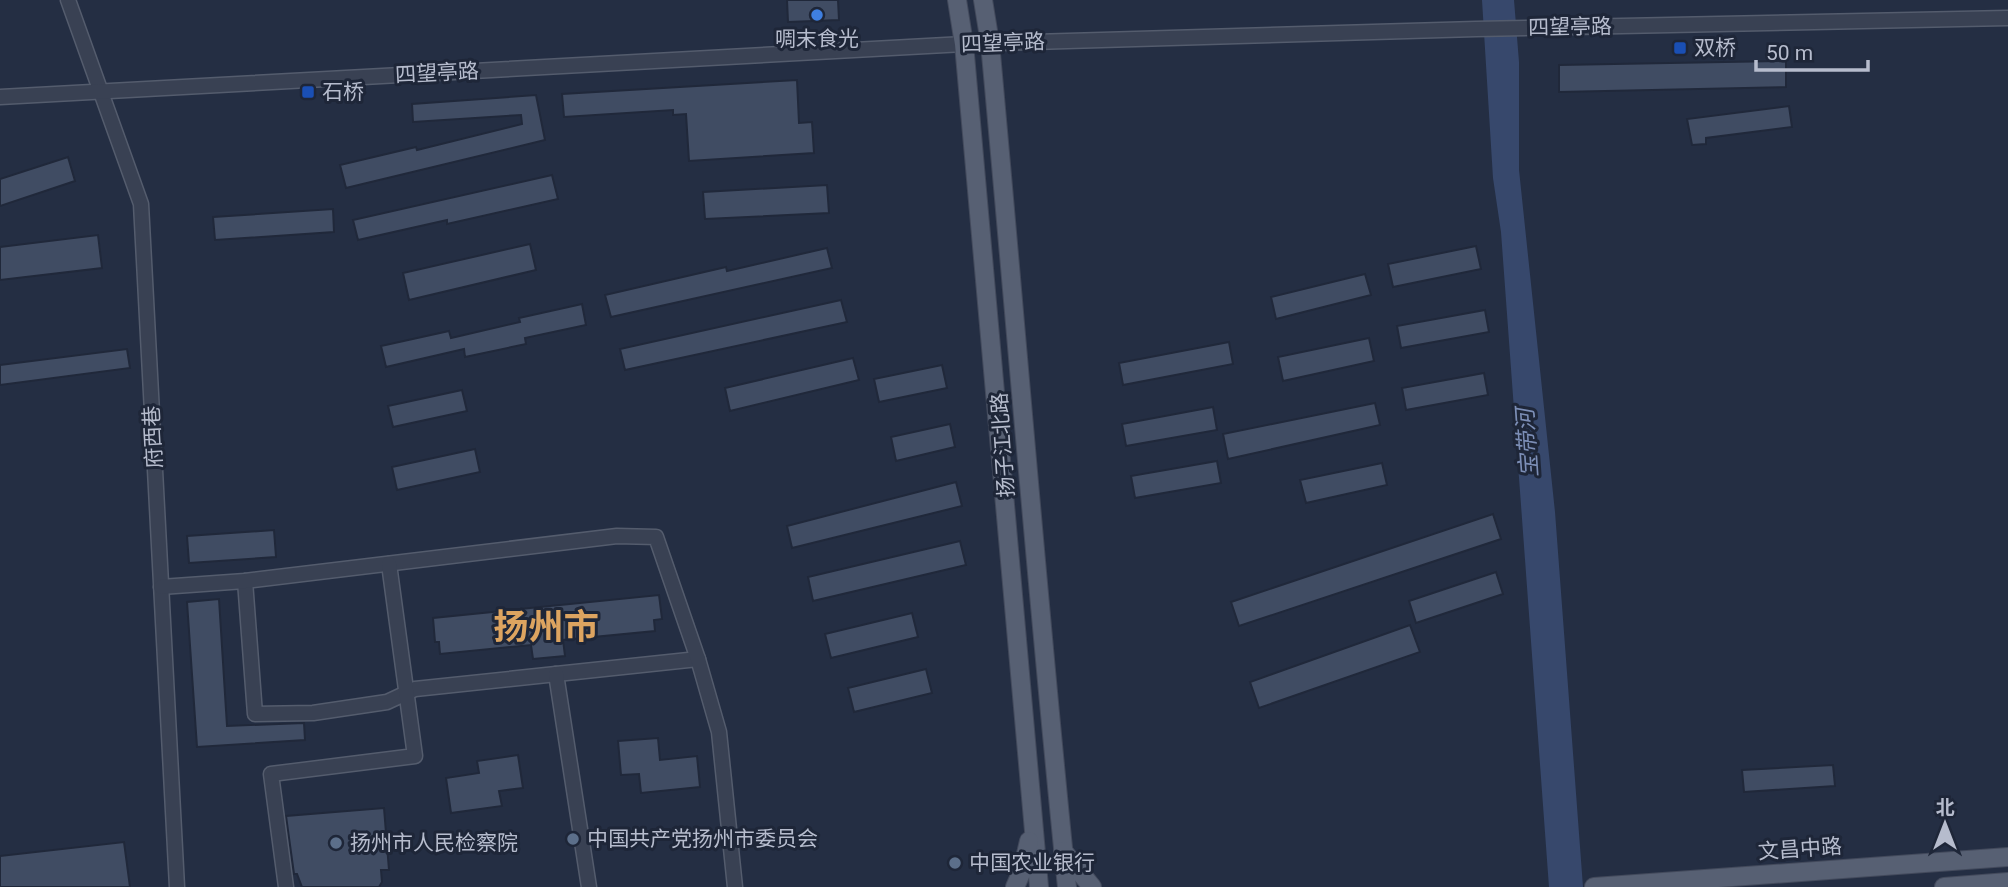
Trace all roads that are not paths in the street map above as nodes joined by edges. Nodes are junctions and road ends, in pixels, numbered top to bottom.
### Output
1 (68, 0) edge
2 (957, 0) edge
3 (983, 0) edge
4 (2008, 18) edge
5 (990, 43) junction
6 (964, 44) junction
7 (99, 91) junction
8 (0, 97) edge
9 (389, 564) junction
10 (245, 581) junction
11 (161, 587) junction
12 (698, 660) junction
13 (555, 674) junction
14 (406, 694) junction
15 (1033, 824) junction
16 (1063, 851) junction
17 (2008, 857) edge
18 (2008, 882) edge
19 (177, 887) edge
20 (286, 887) edge
21 (589, 887) edge
22 (735, 887) edge
23 (1015, 887) edge
24 (1039, 887) edge
25 (1067, 887) edge
26 (1092, 887) edge
27 (1594, 887) edge
28 (1944, 887) edge

1 - 7 street, 府西巷
2 - 6 main road, 扬子江北路
3 - 5 main road, 扬子江北路
4 - 5 street, 四望亭路
5 - 6 street, 四望亭路
5 - 16 main road, 扬子江北路
6 - 7 street, 四望亭路
6 - 15 main road, 扬子江北路
7 - 8 street, 四望亭路
7 - 11 street, 府西巷
9 - 10 street
9 - 12 street
9 - 14 street
10 - 11 street
10 - 14 street
11 - 19 street, 府西巷
12 - 13 street
12 - 22 street
13 - 14 street
13 - 21 street
14 - 20 street
15 - 23 main road
15 - 24 main road, 扬子江北路
16 - 25 main road, 扬子江北路
16 - 26 main road
17 - 27 main road, 文昌中路
18 - 28 main road

